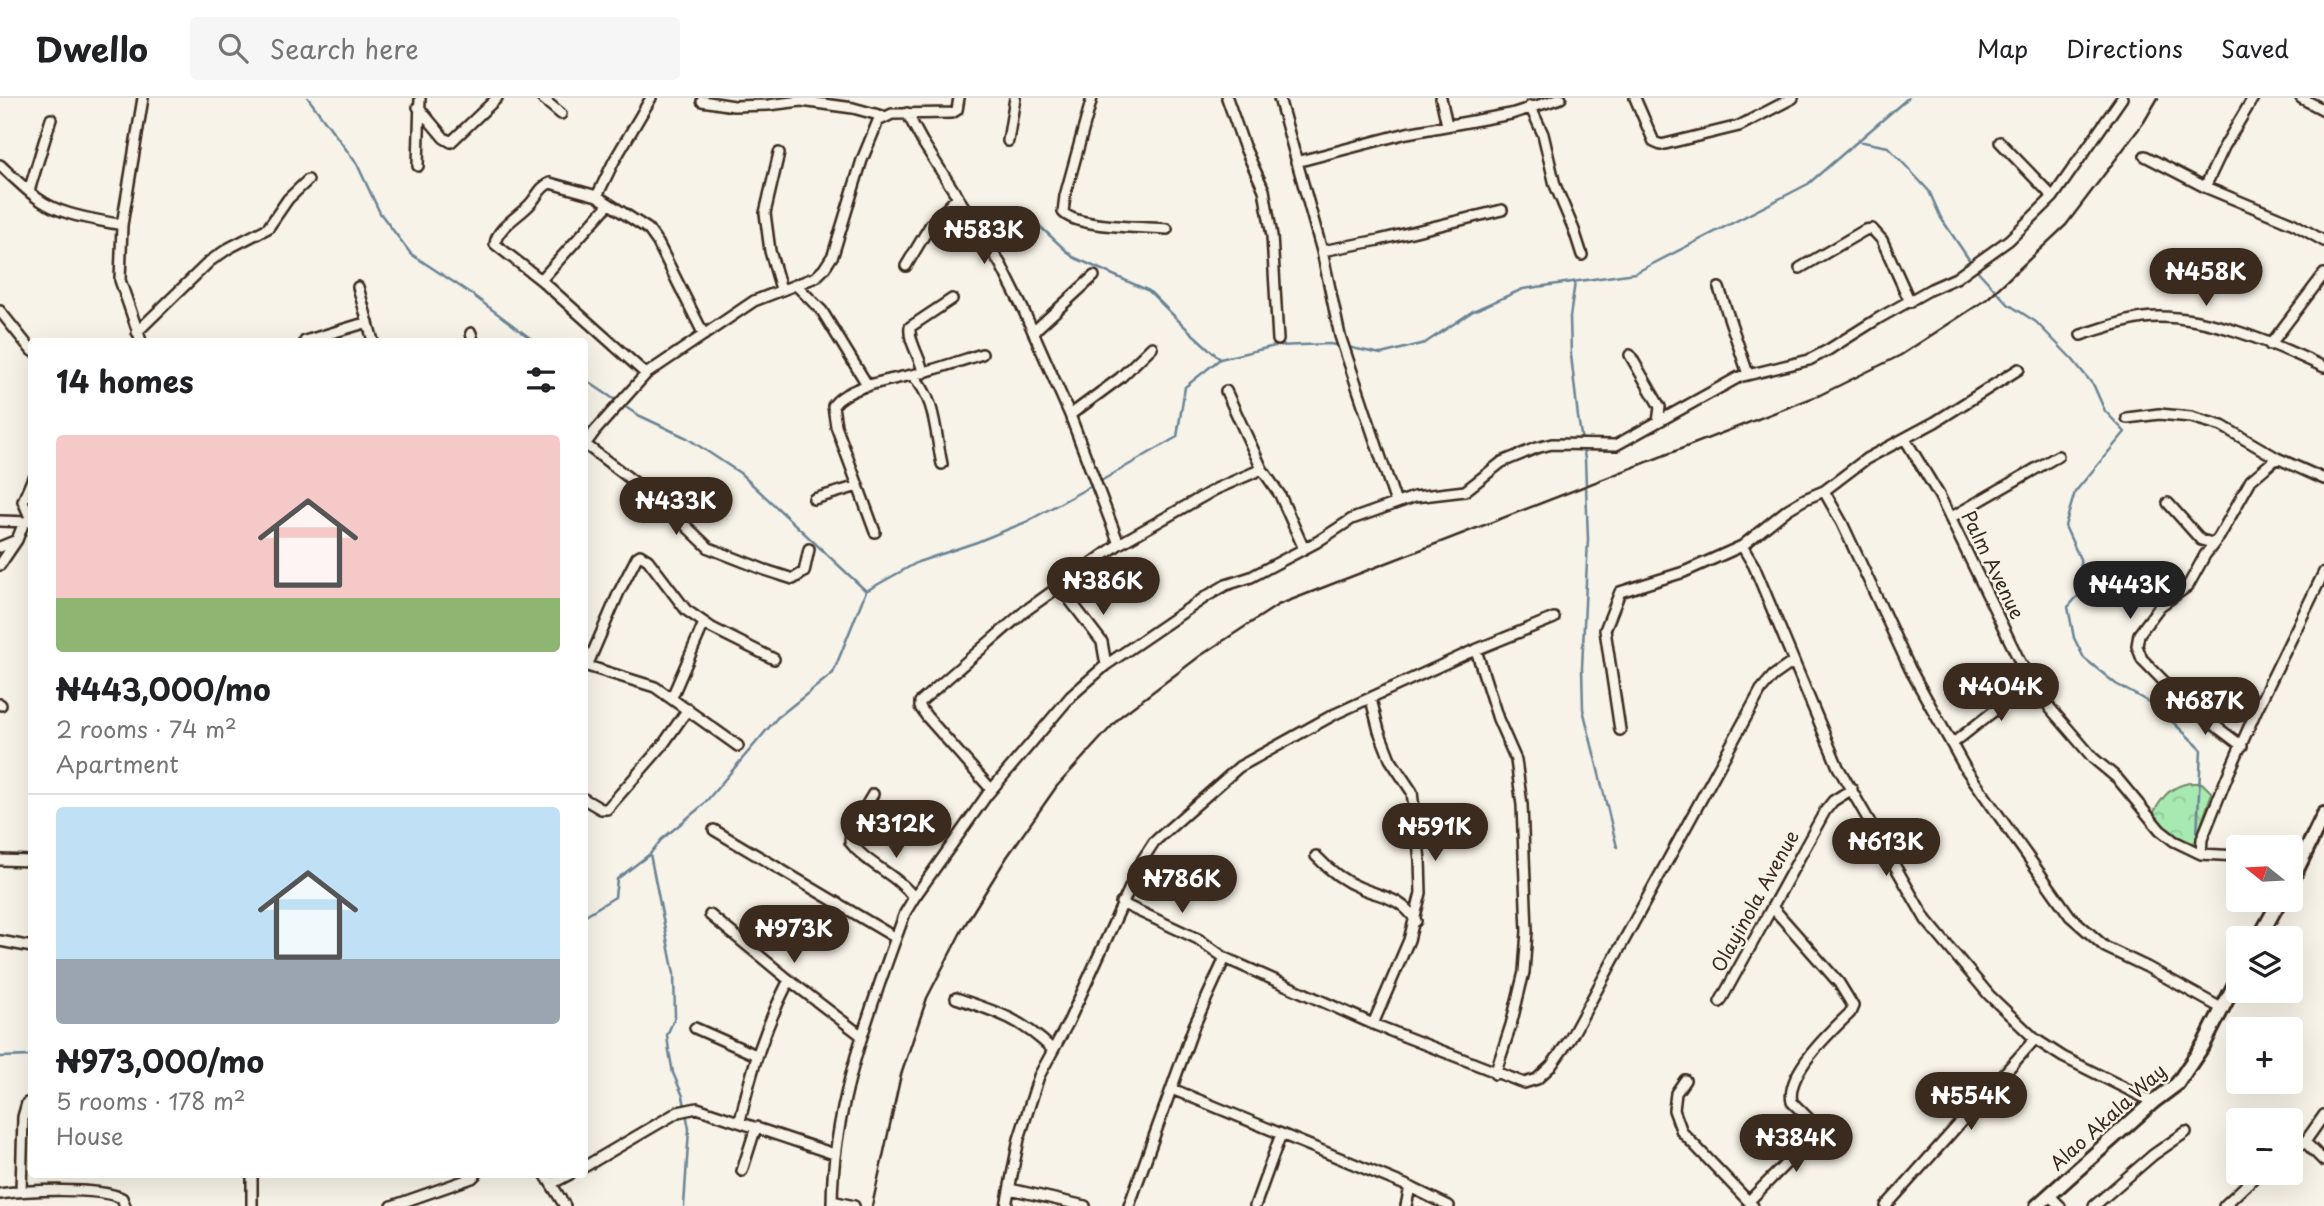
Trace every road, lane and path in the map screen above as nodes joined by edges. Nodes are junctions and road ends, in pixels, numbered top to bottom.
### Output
1 (144, 98) edge
2 (497, 98) edge
3 (542, 98) edge
4 (650, 98) edge
5 (959, 98) edge
6 (1015, 98) edge
7 (1092, 98) edge
8 (1227, 98) edge
9 (1279, 98) edge
10 (1441, 98) edge
11 (1561, 98) edge
12 (1635, 98) edge
13 (1793, 98) edge
14 (2122, 98) edge
15 (2252, 98) edge
16 (2301, 98) edge
17 (702, 101) dead end
18 (419, 102) edge
19 (837, 102) edge
20 (1530, 106) junction
21 (2324, 110) edge
22 (907, 113) junction
23 (562, 114) dead end
24 (886, 117) junction
25 (51, 119) dead end
26 (1447, 125) junction
27 (1008, 141) dead end
28 (2000, 142) dead end
29 (779, 153) dead end
30 (2145, 156) dead end
31 (1296, 162) junction
32 (0, 165) edge
33 (418, 166) dead end
34 (308, 180) dead end
35 (2205, 187) junction
36 (29, 191) junction
37 (597, 196) junction
38 (958, 197) junction
39 (2053, 197) junction
40 (609, 204) junction
41 (1502, 211) dead end
42 (122, 225) junction
43 (1167, 229) dead end
44 (2324, 240) edge
45 (1322, 251) junction
46 (1582, 255) dead end
47 (906, 266) dead end
48 (1800, 268) dead end
49 (2324, 274) edge
50 (1094, 276) dead end
51 (541, 280) junction
52 (796, 285) junction
53 (358, 287) dead end
54 (1719, 288) dead end
55 (781, 289) junction
56 (952, 299) dead end
57 (1910, 302) junction
58 (0, 312) edge
59 (368, 322) junction
60 (1033, 332) junction
61 (704, 335) junction
62 (2081, 335) dead end
63 (139, 336) edge
64 (315, 338) edge
65 (372, 338) edge
66 (1278, 340) dead end
67 (2270, 345) junction
68 (28, 346) edge
69 (1152, 347) dead end
70 (982, 354) dead end
71 (1630, 355) dead end
72 (2324, 367) edge
73 (2019, 369) dead end
74 (923, 373) junction
75 (646, 374) junction
76 (912, 374) junction
77 (1748, 374) junction
78 (868, 386) junction
79 (1226, 391) dead end
80 (1070, 415) junction
81 (2127, 418) dead end
82 (1658, 422) junction
83 (1905, 439) junction
84 (588, 442) edge
85 (588, 447) edge
86 (2057, 456) dead end
87 (2277, 458) junction
88 (942, 464) dead end
89 (1262, 469) junction
90 (2324, 479) edge
91 (858, 486) junction
92 (28, 489) edge
93 (1825, 491) junction
94 (814, 499) dead end
95 (1396, 503) junction
96 (2168, 503) dead end
97 (28, 518) edge
98 (1950, 518) junction
99 (0, 521) edge
100 (28, 522) edge
101 (28, 524) edge
102 (875, 532) dead end
103 (17, 540) junction
104 (2213, 543) junction
105 (1119, 544) junction
106 (1742, 546) junction
107 (0, 547) edge
108 (809, 549) dead end
109 (1304, 549) junction
110 (0, 565) edge
111 (2324, 572) edge
112 (1059, 586) junction
113 (1555, 618) dead end
114 (704, 623) junction
115 (1476, 650) junction
116 (774, 659) dead end
117 (588, 661) edge
118 (1793, 662) junction
119 (1106, 665) junction
120 (588, 666) edge
121 (2032, 681) junction
122 (673, 698) junction
123 (1371, 699) junction
124 (688, 709) junction
125 (1620, 730) dead end
126 (1952, 744) junction
127 (738, 746) dead end
128 (2242, 746) junction
129 (992, 789) junction
130 (1852, 789) junction
131 (873, 794) dead end
132 (588, 802) edge
133 (2324, 814) edge
134 (714, 830) dead end
135 (2202, 854) junction
136 (2226, 855) edge
137 (1317, 856) dead end
138 (2303, 856) edge
139 (0, 860) edge
140 (28, 861) edge
141 (914, 898) junction
142 (1121, 904) junction
143 (1772, 907) junction
144 (710, 915) dead end
145 (1416, 921) junction
146 (896, 938) junction
147 (0, 941) edge
148 (28, 946) edge
149 (1225, 958) junction
150 (789, 981) junction
151 (956, 998) dead end
152 (2226, 999) edge
153 (1720, 1002) dead end
154 (2221, 1008) junction
155 (1373, 1024) junction
156 (695, 1028) dead end
157 (862, 1036) junction
158 (2035, 1040) junction
159 (1054, 1050) junction
160 (756, 1055) junction
161 (1495, 1074) junction
162 (1685, 1080) dead end
163 (1172, 1089) junction
164 (2153, 1102) junction
165 (28, 1103) edge
166 (2324, 1115) edge
167 (740, 1121) junction
168 (756, 1126) junction
169 (2186, 1132) dead end
170 (1281, 1134) junction
171 (2305, 1142) joint
172 (834, 1154) junction
173 (2324, 1161) edge
174 (588, 1165) edge
175 (742, 1171) dead end
176 (252, 1178) edge
177 (472, 1178) edge
178 (547, 1178) edge
179 (562, 1178) edge
180 (551, 1184) junction
181 (2246, 1185) edge
182 (1410, 1186) junction
183 (1010, 1189) junction
184 (21, 1191) junction
185 (0, 1194) edge
186 (2049, 1195) junction
187 (1751, 1203) edge
188 (832, 1204) edge
189 (125, 1206) edge
190 (252, 1206) edge
191 (392, 1206) edge
192 (565, 1206) edge
193 (854, 1206) edge
194 (1006, 1206) edge
195 (1085, 1206) edge
196 (1129, 1206) edge
197 (1255, 1206) edge
198 (1406, 1206) edge
199 (1449, 1206) edge
200 (1886, 1206) edge
201 (2037, 1206) edge
202 (2060, 1206) edge
203 (2094, 1206) edge
204 (2224, 1206) edge

1 - 42 street
2 - 18 street
3 - 23 street
4 - 37 street
5 - 22 street
6 - 27 street
7 - 43 street
8 - 66 street
9 - 31 street
10 - 26 street
11 - 20 street
12 - 13 street
14 - 39 street
15 - 35 street
16 - 21 street
17 - 19 street
18 - 33 street
19 - 24 street
20 - 26 street
20 - 46 street
22 - 24 street
22 - 38 street
24 - 52 street
25 - 36 street
26 - 31 street
28 - 39 street
29 - 55 street
30 - 35 street
31 - 45 street
32 - 36 street
34 - 63 street
35 - 44 street
36 - 42 street
37 - 40 street
37 - 51 street
38 - 47 street
38 - 60 street
39 - 57 street
40 - 51 street
40 - 61 street
41 - 45 street
42 - 63 street
45 - 95 street
48 - 57 street
49 - 67 street
50 - 60 street
51 - 75 street
52 - 55 street
52 - 78 street
53 - 59 street
54 - 77 street
55 - 61 street
56 - 74 street
57 - 77 street
58 - 68 street
59 - 64 street
59 - 65 street
60 - 80 street
61 - 75 street
62 - 67 street
67 - 72 street
69 - 80 street
70 - 74 street
71 - 82 street
73 - 83 street
74 - 76 street
75 - 84 street
76 - 78 street
76 - 88 street
77 - 82 street
78 - 91 street
79 - 89 street
80 - 105 street
81 - 87 street
82 - 95 street
83 - 93 street
83 - 98 street, Palm Avenue
85 - 108 street
86 - 98 street
87 - 90 street
87 - 104 street
89 - 105 street
89 - 109 street
91 - 94 street
91 - 102 street
92 - 97 street
93 - 106 street
93 - 126 street
95 - 109 street
96 - 104 street
98 - 121 street, Palm Avenue
99 - 100 street
101 - 103 street
103 - 107 street
103 - 110 street
104 - 128 street
105 - 112 street
106 - 118 street
106 - 125 street
109 - 119 street
111 - 128 street
112 - 119 street
112 - 129 street
113 - 115 street
114 - 116 street
114 - 117 street
114 - 122 street
115 - 123 street
115 - 161 street
118 - 130 street
118 - 161 street
119 - 129 street
120 - 122 street
121 - 126 street
121 - 135 street, Palm Avenue
122 - 124 street
123 - 142 street
123 - 145 street
124 - 127 street
124 - 132 street
126 - 154 street
128 - 135 street
129 - 141 street
130 - 143 street, Olayinola Avenue
130 - 158 street
131 - 141 street
133 - 138 street
134 - 146 street
135 - 136 street, Palm Avenue
137 - 145 street
139 - 140 street
141 - 146 street
142 - 149 street
142 - 159 street
143 - 153 street, Olayinola Avenue
143 - 187 street
144 - 150 street
145 - 155 street
146 - 157 street
147 - 148 street
149 - 155 street
149 - 163 street
150 - 157 street
150 - 160 street
151 - 159 street
152 - 154 street, Alao Akala Way
154 - 164 street, Alao Akala Way
155 - 161 street
156 - 160 street
157 - 172 street
158 - 164 street
158 - 200 street
159 - 183 street
160 - 167 street
162 - 187 street
163 - 170 street
163 - 196 street
164 - 186 street, Alao Akala Way
165 - 184 street
166 - 171 street
167 - 168 street
167 - 174 street
168 - 172 street
168 - 175 street
169 - 203 street
170 - 182 street
170 - 197 street
171 - 173 street
172 - 188 street
176 - 190 street
177 - 191 street
178 - 180 street
179 - 180 street
180 - 192 street
181 - 204 street
182 - 198 street
182 - 199 street
183 - 194 street
183 - 195 street
184 - 185 street
184 - 189 street
186 - 201 street, Alao Akala Way
186 - 202 street
188 - 193 street

